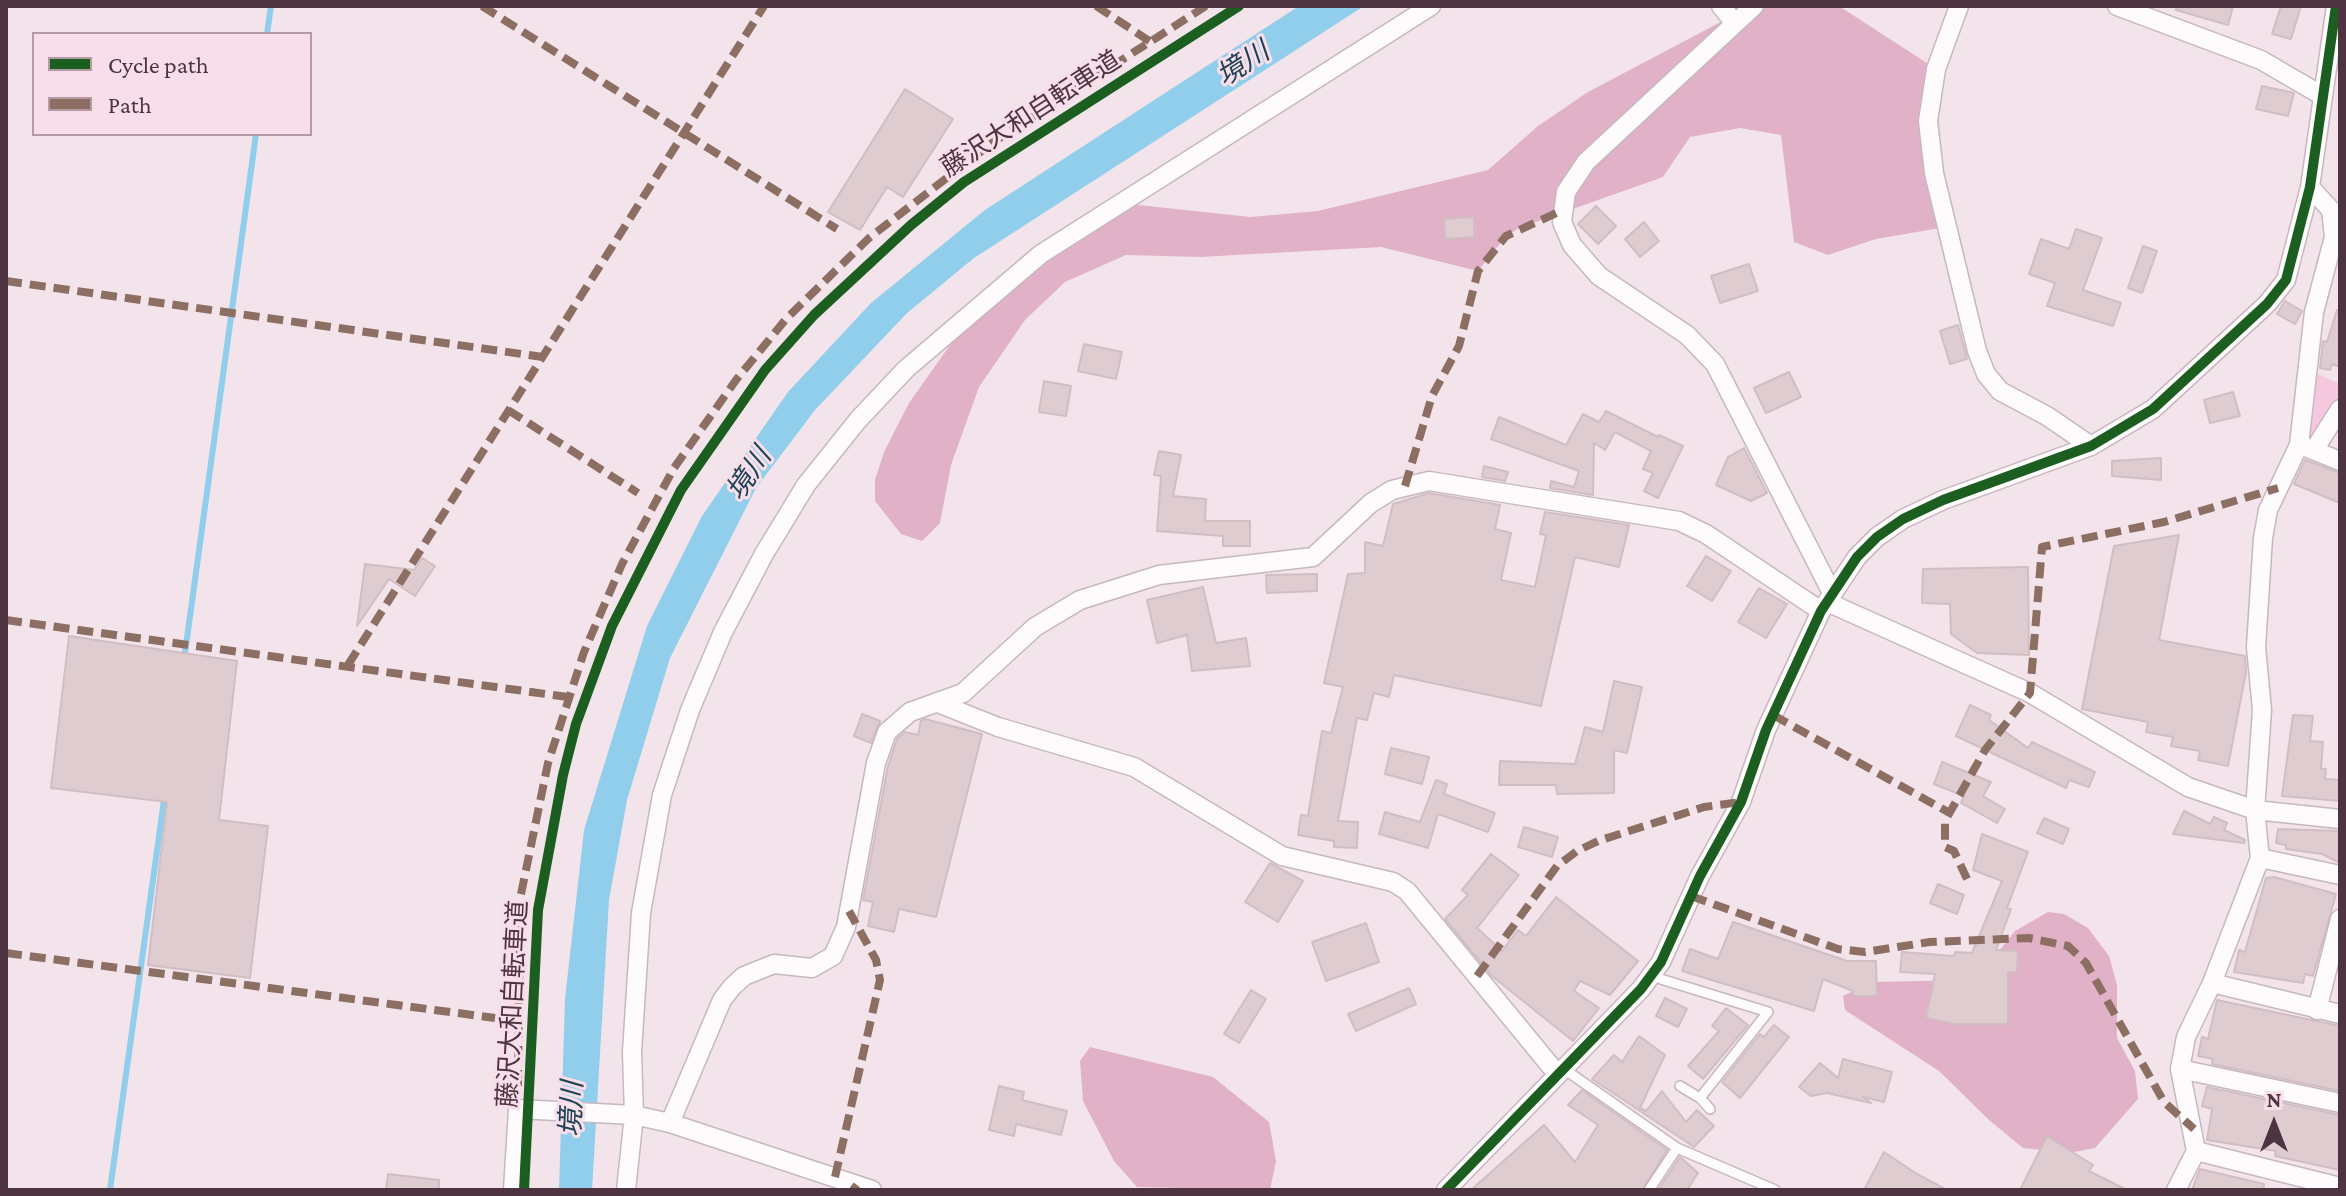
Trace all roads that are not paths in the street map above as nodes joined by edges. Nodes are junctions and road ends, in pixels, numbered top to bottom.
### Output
1 (1431, 6) edge
2 (1721, 6) edge
3 (1754, 6) edge
4 (1959, 6) edge
5 (2117, 6) edge
6 (2336, 6) edge
7 (1734, 22) junction
8 (2329, 86) edge
9 (2310, 187) junction
10 (2340, 409) edge
11 (2091, 446) junction
12 (2306, 448) junction
13 (2340, 461) edge
14 (1827, 602) junction
15 (938, 703) junction
16 (2255, 810) junction
17 (2340, 819) edge
18 (2260, 858) junction
19 (2340, 875) edge
20 (2340, 919) edge
21 (1651, 976) junction
22 (2212, 983) junction
23 (2317, 1010) junction
24 (2340, 1014) edge
25 (2180, 1069) junction
26 (1561, 1072) junction
27 (1680, 1086) dead end
28 (1700, 1098) junction
29 (2340, 1103) edge
30 (1710, 1109) dead end
31 (629, 1115) junction
32 (670, 1123) junction
33 (1677, 1148) junction
34 (2196, 1151) junction
35 (2340, 1187) edge
36 (513, 1190) edge
37 (626, 1190) edge
38 (872, 1190) edge
39 (1446, 1190) edge
40 (1649, 1190) edge
41 (1775, 1190) edge
42 (2176, 1190) edge

1 - 31 street
2 - 7 street
3 - 7 street
4 - 11 street
5 - 8 street
6 - 8 street
7 - 14 street
8 - 9 street
9 - 11 street
9 - 12 street
10 - 12 street
11 - 14 street
12 - 13 street
12 - 16 street
14 - 15 street
14 - 16 street
14 - 21 street
15 - 26 street
15 - 32 street
16 - 17 street
16 - 18 street
18 - 19 street
18 - 22 street
20 - 23 street
21 - 26 street
21 - 28 lane
22 - 23 street
22 - 25 street
23 - 24 street
25 - 29 street
25 - 34 street
26 - 33 lane
26 - 39 street
27 - 28 lane
28 - 30 lane
31 - 32 street
31 - 36 street
31 - 37 street
32 - 38 street
33 - 40 lane
33 - 41 lane
34 - 35 street
34 - 42 street

